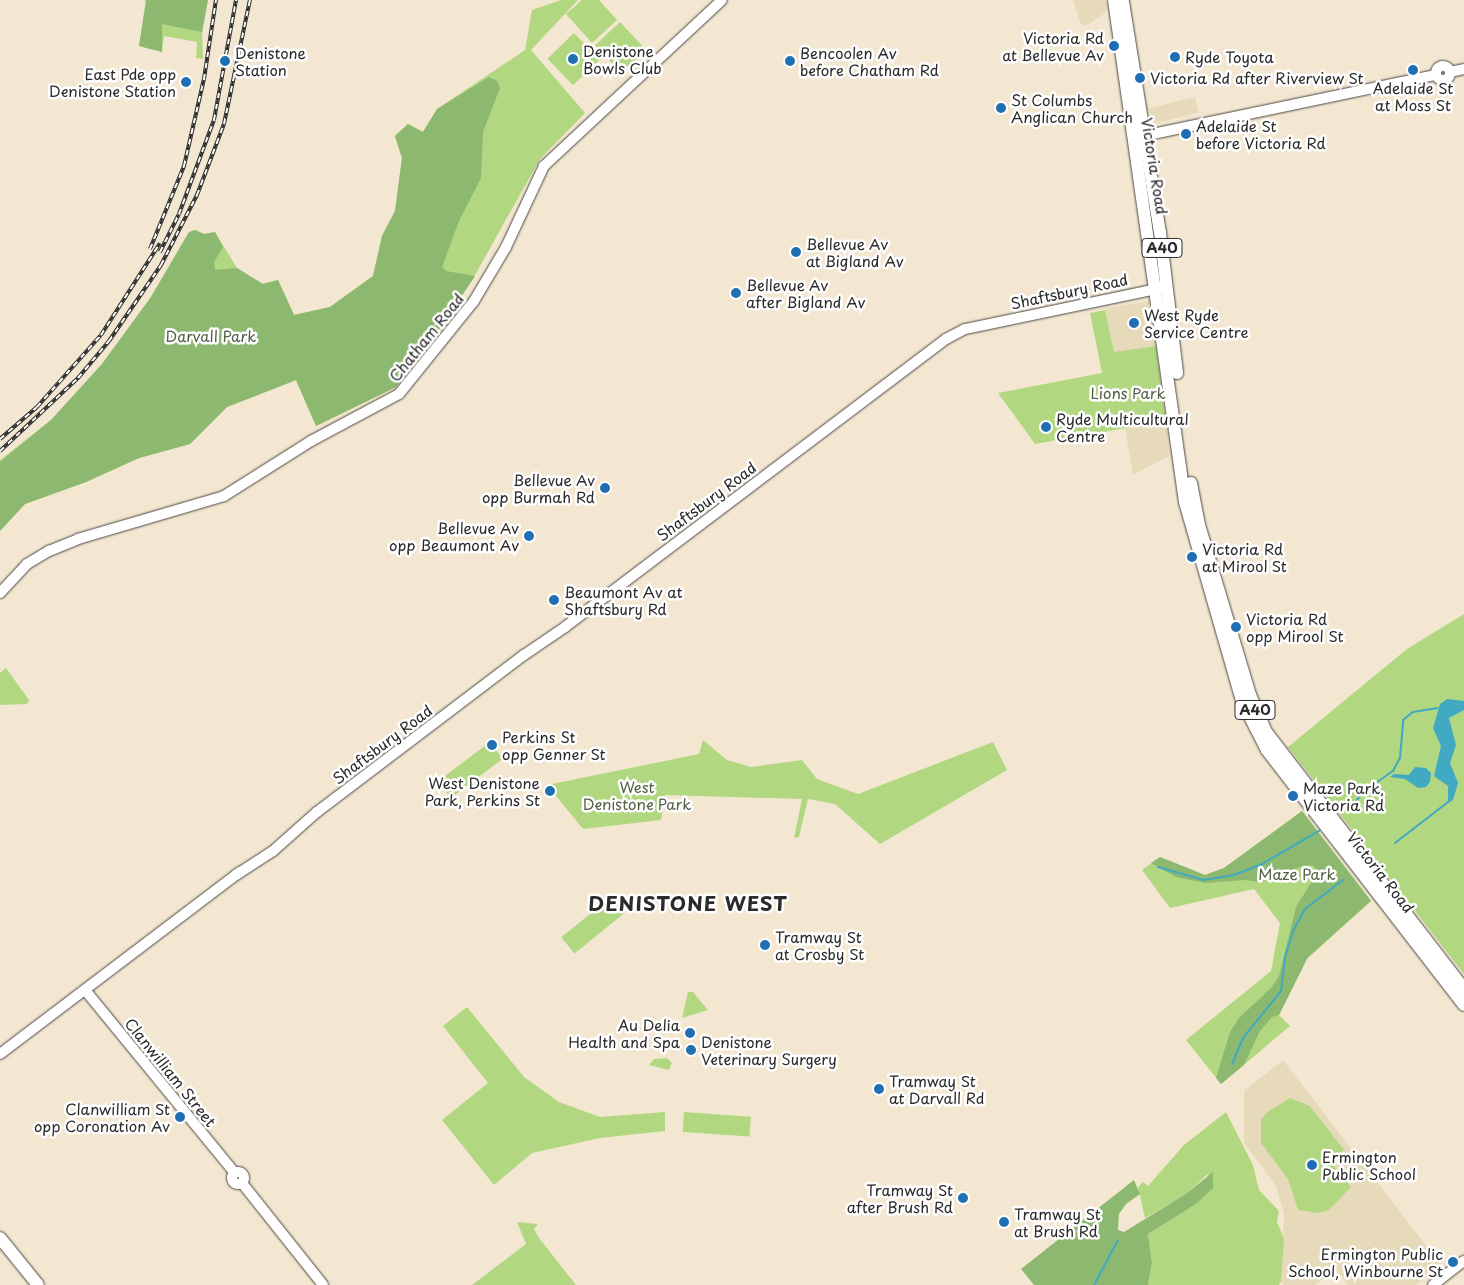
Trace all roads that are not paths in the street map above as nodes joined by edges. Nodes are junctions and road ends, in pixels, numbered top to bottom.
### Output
1 (722, 0) edge
2 (1114, 0) edge
3 (1123, 0) edge
4 (1464, 69) edge
5 (1139, 137) junction
6 (1163, 288) junction
7 (0, 593) edge
8 (1464, 989) edge
9 (85, 990) junction
10 (1464, 1005) edge
11 (0, 1054) edge
12 (0, 1238) edge
13 (1464, 1260) edge
14 (38, 1285) edge
15 (324, 1285) edge
16 (1433, 1285) edge

1 - 7 street, Chatham Road
2 - 5 main road, Victoria Road / A40
3 - 5 main road, Victoria Road / A40
4 - 5 street
5 - 6 main road, Victoria Road / A40
6 - 8 main road, Victoria Road / A40
6 - 9 street, Shaftsbury Road
6 - 10 main road, Victoria Road / A40
9 - 11 street, Shaftsbury Road
9 - 15 street, Clanwilliam Street
12 - 14 main road
13 - 16 street

